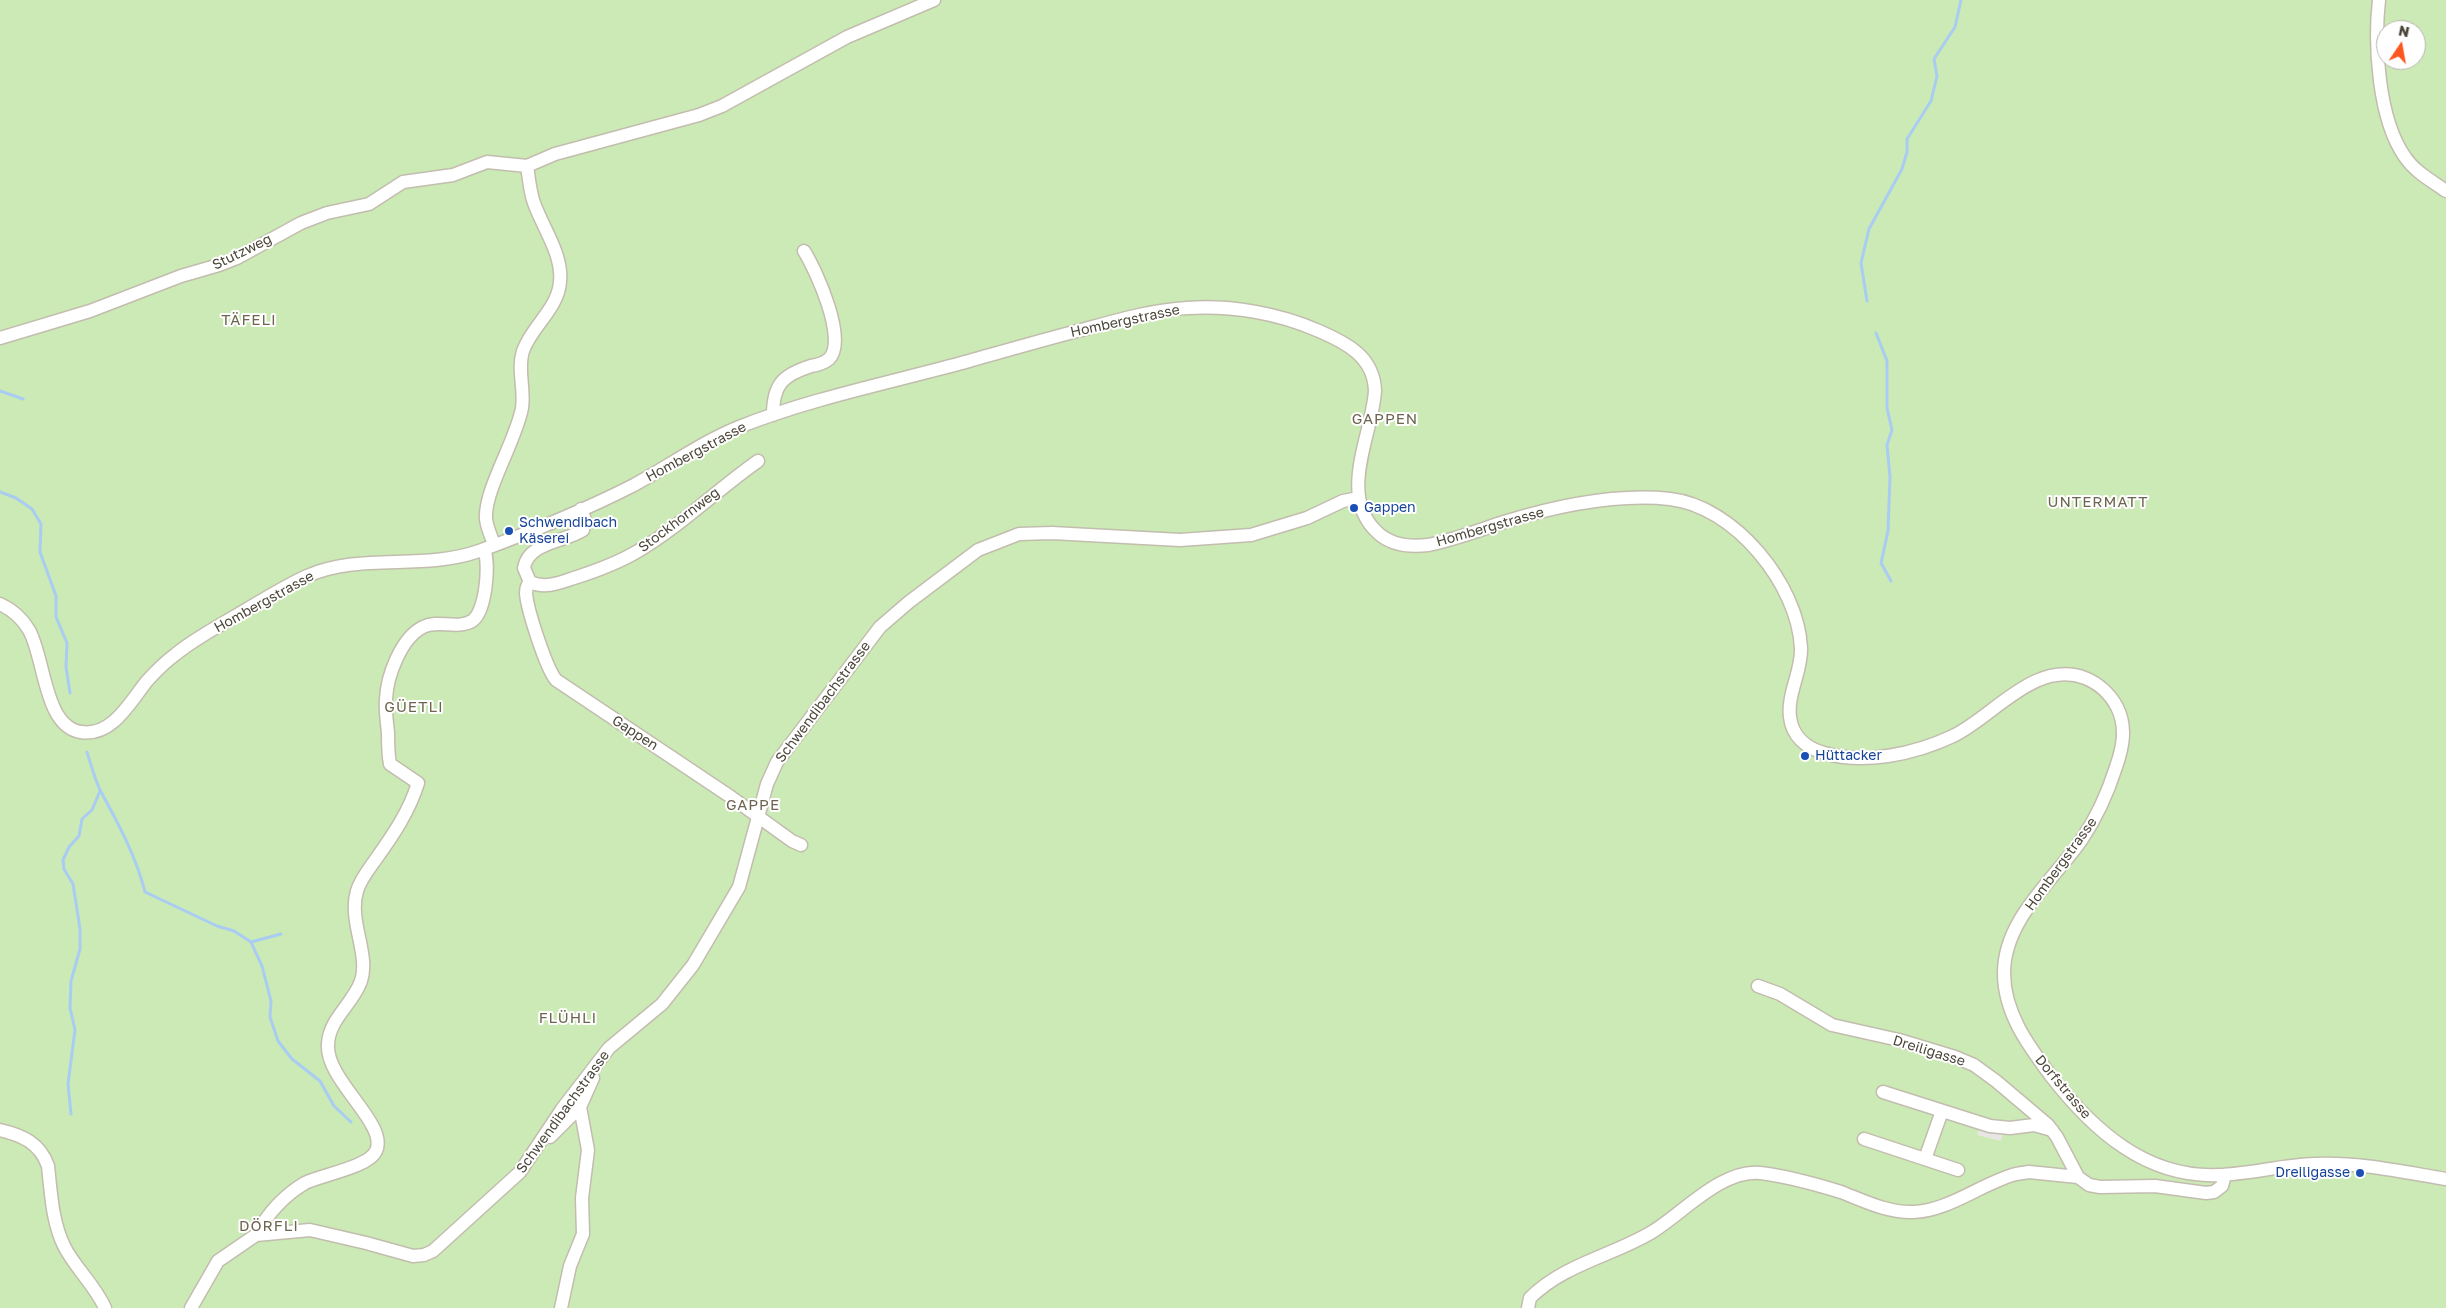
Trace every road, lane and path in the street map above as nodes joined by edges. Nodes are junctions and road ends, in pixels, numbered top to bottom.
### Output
1 (934, 0) edge
2 (2379, 0) edge
3 (527, 166) junction
4 (2446, 191) edge
5 (804, 251) dead end
6 (0, 338) edge
7 (773, 415) junction
8 (758, 462) dead end
9 (1358, 498) junction
10 (581, 509) junction
11 (489, 547) junction
12 (530, 582) junction
13 (0, 604) edge
14 (758, 818) junction
15 (801, 845) dead end
16 (2005, 959) joint
17 (1758, 986) dead end
18 (602, 1057) junction
19 (1883, 1092) dead end
20 (580, 1107) junction
21 (1942, 1111) junction
22 (0, 1130) edge
23 (2053, 1131) junction
24 (1864, 1139) dead end
25 (537, 1149) junction
26 (1925, 1159) junction
27 (1958, 1170) dead end
28 (2225, 1175) junction
29 (2078, 1177) junction
30 (2446, 1179) edge
31 (256, 1235) junction
32 (105, 1308) edge
33 (191, 1308) edge
34 (560, 1308) edge
35 (1528, 1308) edge

1 - 3 street
2 - 4 street
3 - 6 street, Stutzweg
3 - 11 street
5 - 7 street
7 - 9 street, Hombergstrasse
7 - 10 street, Hombergstrasse
8 - 12 street, Stockhornweg
9 - 14 street, Schwendibachstrasse
9 - 16 street, Hombergstrasse
10 - 11 street, Hombergstrasse
10 - 12 street
11 - 13 street, Hombergstrasse
11 - 31 street
12 - 14 street, Gappen
14 - 15 street, Gappen
14 - 18 street, Schwendibachstrasse
16 - 28 street, Dorfstrasse
17 - 23 street, Dreiligasse
18 - 20 street
18 - 25 street, Schwendibachstrasse
19 - 21 street
20 - 25 street
20 - 34 street
21 - 23 street
21 - 26 street
22 - 32 street
23 - 29 street, Dreiligasse
24 - 26 street
25 - 31 street, Schwendibachstrasse
26 - 27 street
28 - 29 street
28 - 30 street, Dorfstrasse
29 - 35 street
31 - 33 street, Schwendibachstrasse

